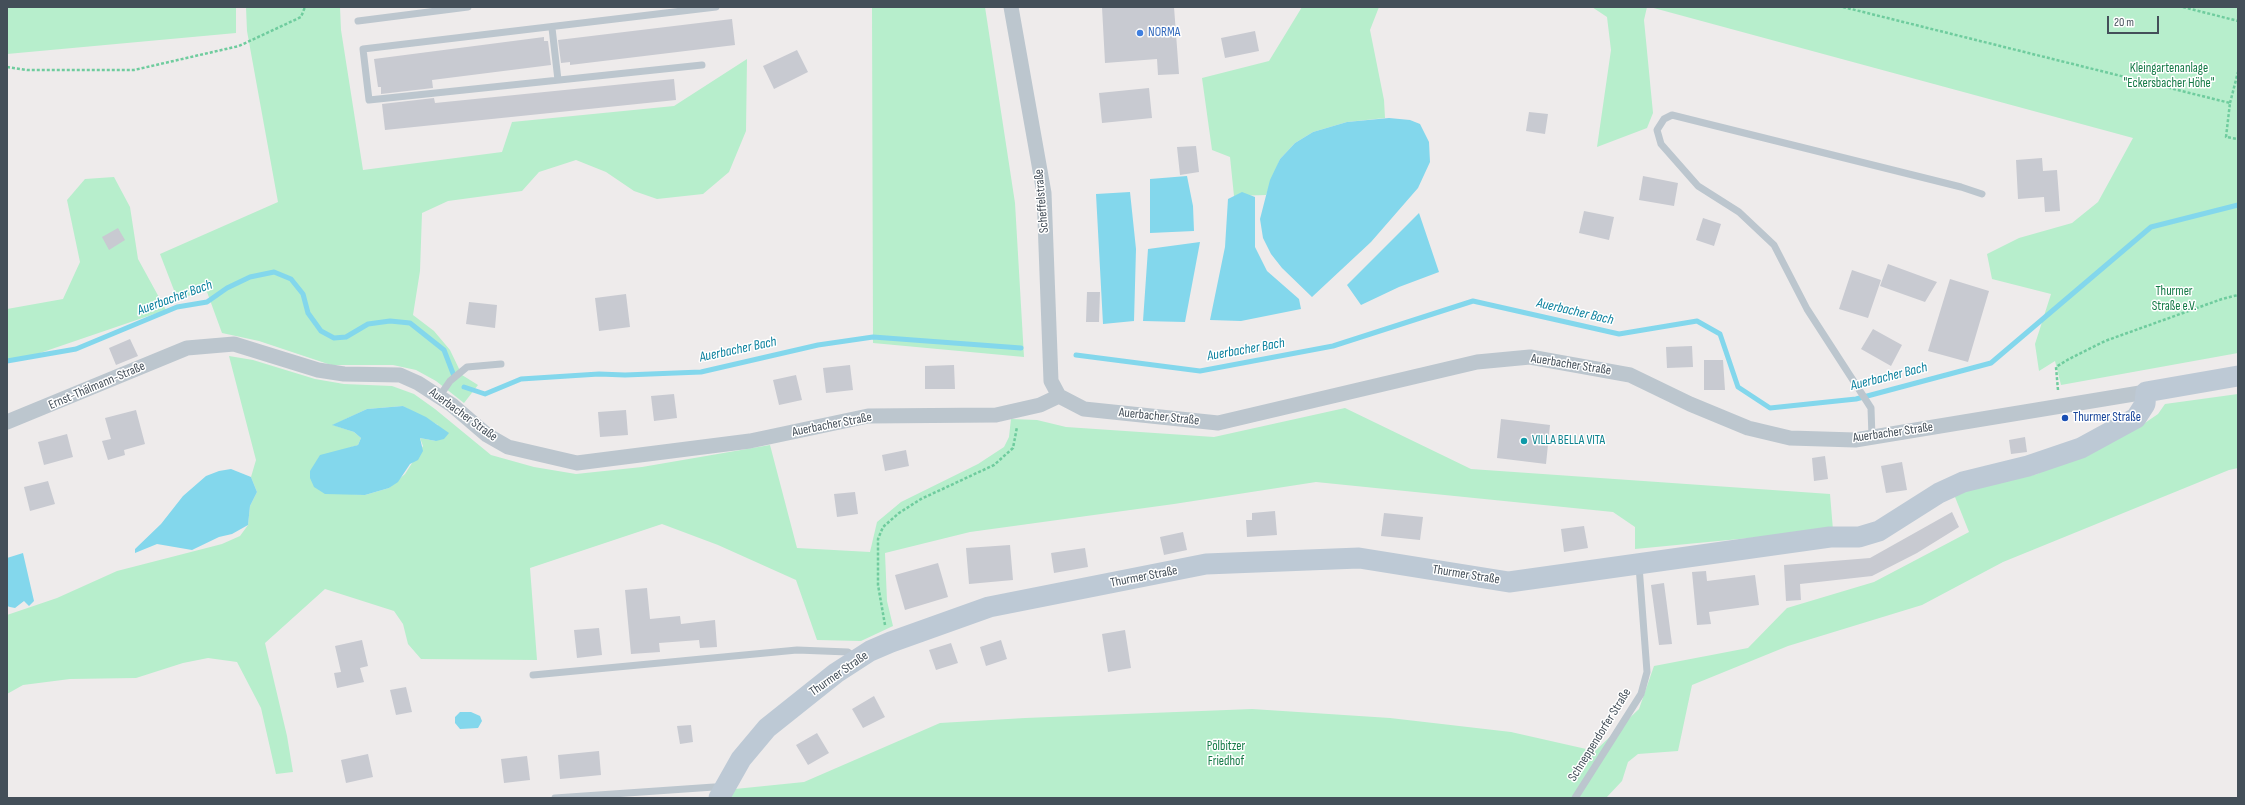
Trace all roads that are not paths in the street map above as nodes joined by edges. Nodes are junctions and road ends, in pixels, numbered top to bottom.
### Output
1 (468, 7) edge
2 (716, 7) edge
3 (1011, 7) edge
4 (358, 20) dead end
5 (552, 28) junction
6 (702, 65) dead end
7 (558, 80) junction
8 (1982, 194) dead end
9 (187, 348) joint
10 (501, 364) dead end
11 (2238, 376) edge
12 (2146, 392) junction
13 (1059, 396) junction
14 (439, 397) junction
15 (7, 422) edge
16 (1872, 437) junction
17 (1639, 563) junction
18 (857, 660) junction
19 (533, 675) dead end
20 (722, 794) edge
21 (555, 798) edge
22 (1575, 798) edge

1 - 4 lane
2 - 5 lane
3 - 13 street, Scheffelstraße
5 - 7 lane
5 - 7 lane
6 - 7 lane
8 - 16 lane
9 - 14 street, Auerbacher Straße
9 - 15 street, Ernst-Thälmann-Straße
10 - 14 lane
11 - 12 street
12 - 16 street, Auerbacher Straße
12 - 17 street, Thurmer Straße
13 - 14 street, Auerbacher Straße
13 - 16 street, Auerbacher Straße
17 - 18 street, Thurmer Straße
17 - 22 lane, Schneppendorfer Straße
18 - 19 lane
18 - 20 street, Thurmer Straße
20 - 21 lane

